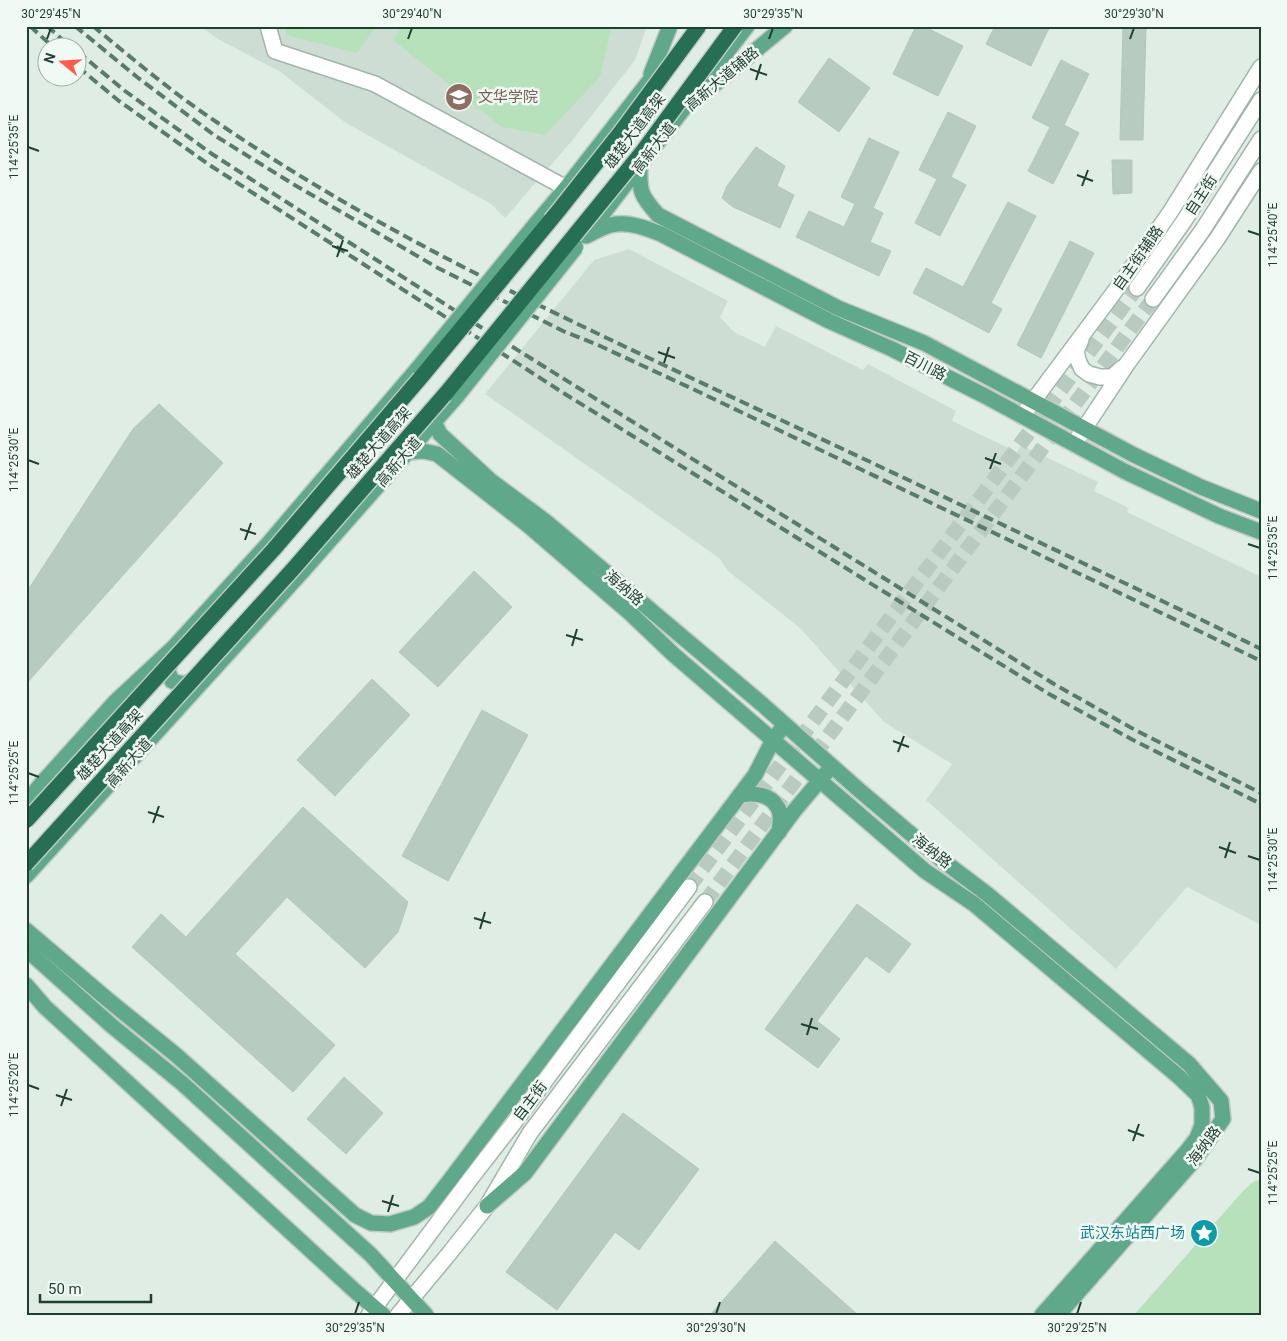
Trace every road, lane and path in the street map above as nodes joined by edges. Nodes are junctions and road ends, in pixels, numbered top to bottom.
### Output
1 (268, 26) edge
2 (670, 26) edge
3 (690, 26) edge
4 (699, 26) edge
5 (735, 26) edge
6 (747, 26) edge
7 (785, 26) edge
8 (1261, 67) edge
9 (647, 84) junction
10 (1261, 100) edge
11 (681, 113) junction
12 (1261, 138) edge
13 (640, 166) junction
14 (1261, 171) edge
15 (566, 188) junction
16 (581, 241) junction
17 (1137, 288) tunnel mouth
18 (1153, 300) tunnel mouth
19 (1082, 336) junction
20 (1127, 364) junction
21 (1033, 400) junction
22 (1022, 416) junction
23 (434, 422) junction
24 (1085, 428) junction
25 (1074, 444) junction
26 (409, 452) junction
27 (1261, 512) edge
28 (1261, 532) edge
29 (174, 647) junction
30 (208, 676) junction
31 (785, 725) junction
32 (773, 740) junction
33 (831, 766) junction
34 (821, 781) junction
35 (42, 783) junction
36 (26, 793) edge
37 (740, 795) junction
38 (26, 803) edge
39 (26, 821) edge
40 (779, 832) junction
41 (26, 864) edge
42 (26, 876) edge
43 (689, 887) tunnel mouth
44 (705, 902) tunnel mouth
45 (26, 930) edge
46 (26, 949) edge
47 (26, 985) edge
48 (513, 1124) junction
49 (450, 1180) junction
50 (487, 1206) junction
51 (394, 1280) junction
52 (411, 1299) junction
53 (376, 1312) edge
54 (398, 1315) edge
55 (426, 1315) edge
56 (1042, 1315) edge
57 (1058, 1315) edge

1 - 15 street
2 - 9 main road
3 - 9 main road
4 - 39 highway, 雄楚大道高架, bridge
5 - 41 highway, 雄楚大道高架, bridge
6 - 11 main road, 高新大道
7 - 11 main road, 高新大道辅路
8 - 19 street, 自主街辅路
9 - 15 main road
10 - 17 street, 自主街
11 - 13 main road, 高新大道
12 - 18 street, 自主街
13 - 16 main road, 高新大道
13 - 21 main road, 百川路
14 - 20 street
15 - 29 main road, bridge
16 - 22 main road, 百川路
16 - 23 main road, 高新大道, bridge
19 - 20 street
19 - 21 street, 自主街辅路
20 - 24 street
21 - 22 street, 自主街辅路
21 - 24 main road, 百川路
22 - 25 main road, 百川路
23 - 26 main road, 高新大道
23 - 31 main road, 海纳路
24 - 25 street
24 - 27 main road, 百川路
25 - 28 main road, 百川路
26 - 30 main road, 高新大道
26 - 32 main road, 海纳路
29 - 30 main road
29 - 35 main road
30 - 42 main road, 高新大道
31 - 32 main road
31 - 33 main road, 海纳路
32 - 34 main road, 海纳路
32 - 37 main road
33 - 34 main road
33 - 57 main road, 海纳路
34 - 40 main road
34 - 56 main road, 海纳路
35 - 36 main road
35 - 38 main road
37 - 40 main road
37 - 49 main road
40 - 50 main road
43 - 48 street, 自主街
44 - 50 street, 自主街
45 - 49 main road
46 - 51 main road
47 - 53 main road
48 - 49 street
48 - 51 street, 自主街
50 - 52 street, 自主街
51 - 52 main road
51 - 53 street, 自主街
52 - 54 street, 自主街
52 - 55 main road

